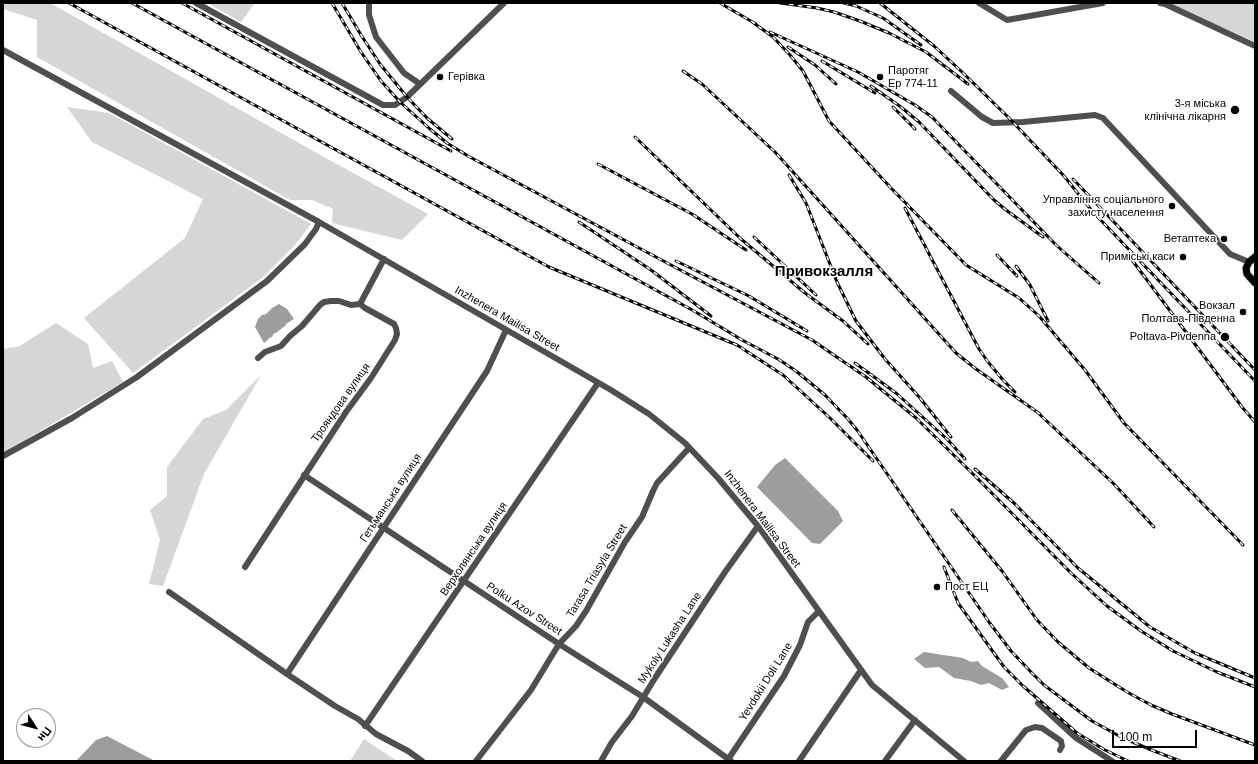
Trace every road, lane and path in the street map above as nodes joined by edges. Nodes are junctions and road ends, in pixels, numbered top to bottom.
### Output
1 (196, 3) edge
2 (369, 3) edge
3 (504, 3) edge
4 (979, 3) edge
5 (1098, 3) edge
6 (1160, 3) edge
7 (1255, 46) edge
8 (3, 50) edge
9 (420, 84) junction
10 (951, 91) dead end
11 (319, 222) junction
12 (384, 259) junction
13 (1252, 259) edge
14 (1255, 283) edge
15 (360, 304) junction
16 (506, 330) junction
17 (258, 358) dead end
18 (598, 383) junction
19 (689, 448) junction
20 (3, 456) edge
21 (304, 476) junction
22 (758, 526) junction
23 (384, 527) junction
24 (245, 567) dead end
25 (464, 581) junction
26 (169, 592) dead end
27 (818, 612) junction
28 (559, 644) junction
29 (861, 670) junction
30 (287, 674) junction
31 (643, 697) junction
32 (1038, 703) dead end
33 (914, 720) junction
34 (365, 726) junction
35 (1060, 750) dead end
36 (729, 760) edge
37 (422, 761) edge
38 (476, 761) edge
39 (601, 761) edge
40 (799, 761) edge
41 (886, 761) edge
42 (964, 761) edge
43 (1001, 761) edge
44 (1112, 761) edge

1 - 9 street
2 - 9 street
3 - 9 street
4 - 5 street
6 - 7 street
8 - 11 street, Inzhenera Mailisa Street
10 - 13 street
11 - 12 street, Inzhenera Mailisa Street
11 - 20 street
12 - 15 street
12 - 16 street, Inzhenera Mailisa Street
13 - 14 main road
15 - 17 street
15 - 21 street, Трояндова вулиця
16 - 18 street, Inzhenera Mailisa Street
16 - 23 street, Гетьманська вулиця
18 - 19 street, Inzhenera Mailisa Street
18 - 25 street, Верхолянська вулиця
19 - 22 street, Inzhenera Mailisa Street
19 - 28 street, Tarasa Triasyla Street
21 - 23 street, Polku Azov Street
21 - 24 street, Трояндова вулиця
22 - 27 street, Inzhenera Mailisa Street
22 - 31 street, Mykoly Lukasha Lane
23 - 25 street, Polku Azov Street
23 - 30 street, Гетьманська вулиця
25 - 28 street, Polku Azov Street
25 - 34 street, Верхолянська вулиця
26 - 30 street
27 - 29 street, Inzhenera Mailisa Street
27 - 36 street, Yevdokii Doli Lane
28 - 31 street, Polku Azov Street
28 - 38 street, Tarasa Triasyla Street
29 - 33 street, Inzhenera Mailisa Street
29 - 40 street
30 - 34 street
31 - 36 street, Polku Azov Street
31 - 39 street, Mykoly Lukasha Lane
32 - 44 street
33 - 41 street
33 - 42 street, Inzhenera Mailisa Street
34 - 37 street
35 - 43 street

